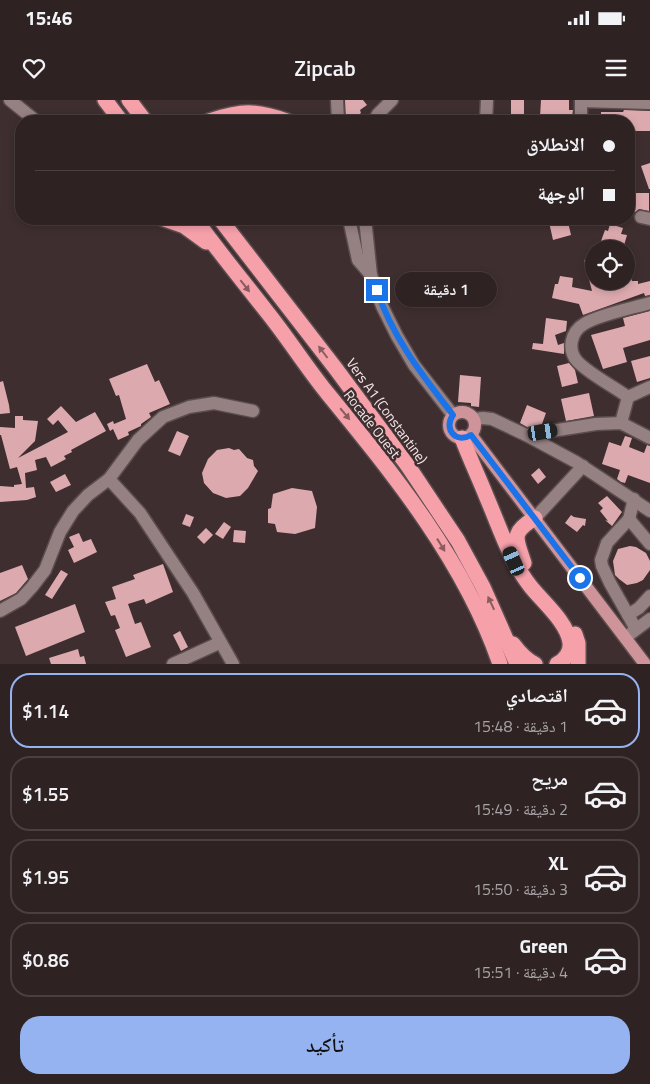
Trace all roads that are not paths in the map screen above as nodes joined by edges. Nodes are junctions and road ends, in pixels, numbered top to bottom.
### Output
1 (10, 100) edge
2 (105, 100) edge
3 (129, 100) edge
4 (337, 100) edge
5 (392, 100) edge
6 (487, 100) edge
7 (581, 100) edge
8 (650, 103) edge
9 (29, 115) edge
10 (116, 115) edge
11 (140, 115) edge
12 (231, 115) edge
13 (269, 115) edge
14 (338, 115) edge
15 (377, 115) edge
16 (486, 115) edge
17 (580, 115) edge
18 (179, 225) edge
19 (200, 225) edge
20 (225, 225) edge
21 (350, 225) edge
22 (366, 225) edge
23 (225, 258) junction
24 (371, 275) junction
25 (650, 303) edge
26 (650, 387) edge
27 (628, 396) junction
28 (253, 411) dead end
29 (453, 415) junction
30 (475, 419) junction
31 (621, 423) junction
32 (526, 435) junction
33 (467, 437) junction
34 (650, 438) edge
35 (583, 466) junction
36 (109, 480) junction
37 (634, 499) junction
38 (650, 511) edge
39 (535, 518) junction
40 (629, 518) junction
41 (650, 544) edge
42 (514, 561) junction
43 (530, 576) junction
44 (650, 596) edge
45 (0, 611) edge
46 (628, 615) junction
47 (650, 619) edge
48 (500, 623) junction
49 (636, 629) junction
50 (624, 638) junction
51 (219, 643) junction
52 (173, 664) edge
53 (232, 664) edge
54 (500, 664) edge
55 (517, 664) edge
56 (535, 664) edge
57 (557, 664) edge
58 (578, 664) edge
59 (645, 664) edge

1 - 9 street
2 - 10 highway
3 - 11 highway
4 - 14 street
5 - 15 street
6 - 16 street
7 - 8 street
7 - 17 street
12 - 13 highway
18 - 23 highway
19 - 23 highway, Rocade Ouest
48 -> 20 highway, Vers A1 (Constantine)
21 - 24 street
22 - 24 street
23 -> 54 highway, Rocade Ouest
24 - 29 street
25 - 27 street
26 - 27 street
27 - 31 street
28 - 36 street
29 - 30 main road
29 - 33 main road
30 - 32 street
30 - 33 main road
31 - 32 street
31 - 34 street
32 - 35 street
33 - 39 main road
33 - 42 highway
35 - 37 street
35 - 39 street
36 - 45 street
36 - 51 street
37 - 38 street
37 - 40 street
39 - 43 highway
39 - 50 main road
40 - 41 street
40 - 46 street
42 - 43 highway
42 - 57 highway
43 - 58 highway
44 - 46 street
46 - 49 street
47 - 49 street
48 - 55 highway, Vers A1 (Constantine)
48 - 56 highway
49 - 50 street
50 - 59 main road
51 - 52 street
51 - 53 street

